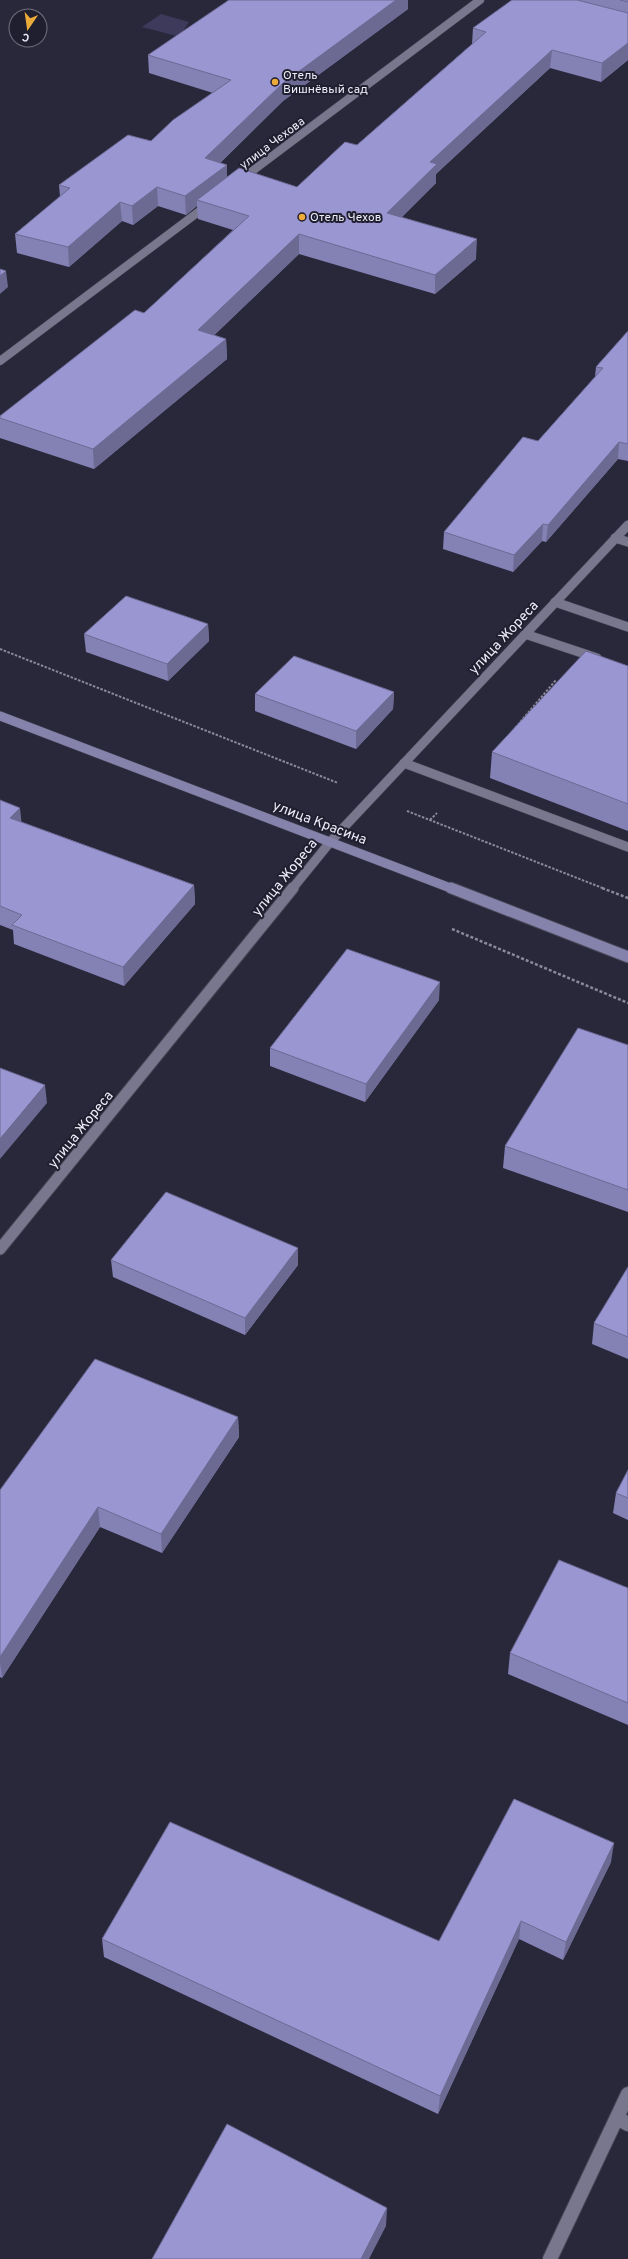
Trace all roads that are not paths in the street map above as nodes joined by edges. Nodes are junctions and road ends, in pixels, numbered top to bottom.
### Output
1 (480, 0) edge
2 (234, 185) edge
3 (215, 199) edge
4 (0, 361) edge
5 (628, 525) edge
6 (615, 538) junction
7 (628, 542) edge
8 (555, 602) junction
9 (628, 627) edge
10 (525, 634) junction
11 (606, 661) edge
12 (0, 716) edge
13 (404, 763) junction
14 (331, 841) junction
15 (628, 847) edge
16 (628, 957) edge
17 (0, 1249) edge
18 (628, 2094) edge
19 (622, 2121) edge
20 (550, 2259) edge

1 - 2 street, улица Чехова
3 - 4 street
5 - 6 street, улица Жореса
6 - 7 street
6 - 8 street, улица Жореса
8 - 9 street
8 - 10 street, улица Жореса
10 - 11 street
10 - 13 street, улица Жореса
12 - 14 main road, улица Красина
13 - 14 street, улица Жореса
13 - 15 street
14 - 16 main road, улица Красина
14 - 17 street, улица Жореса
18 - 19 street
19 - 20 street

